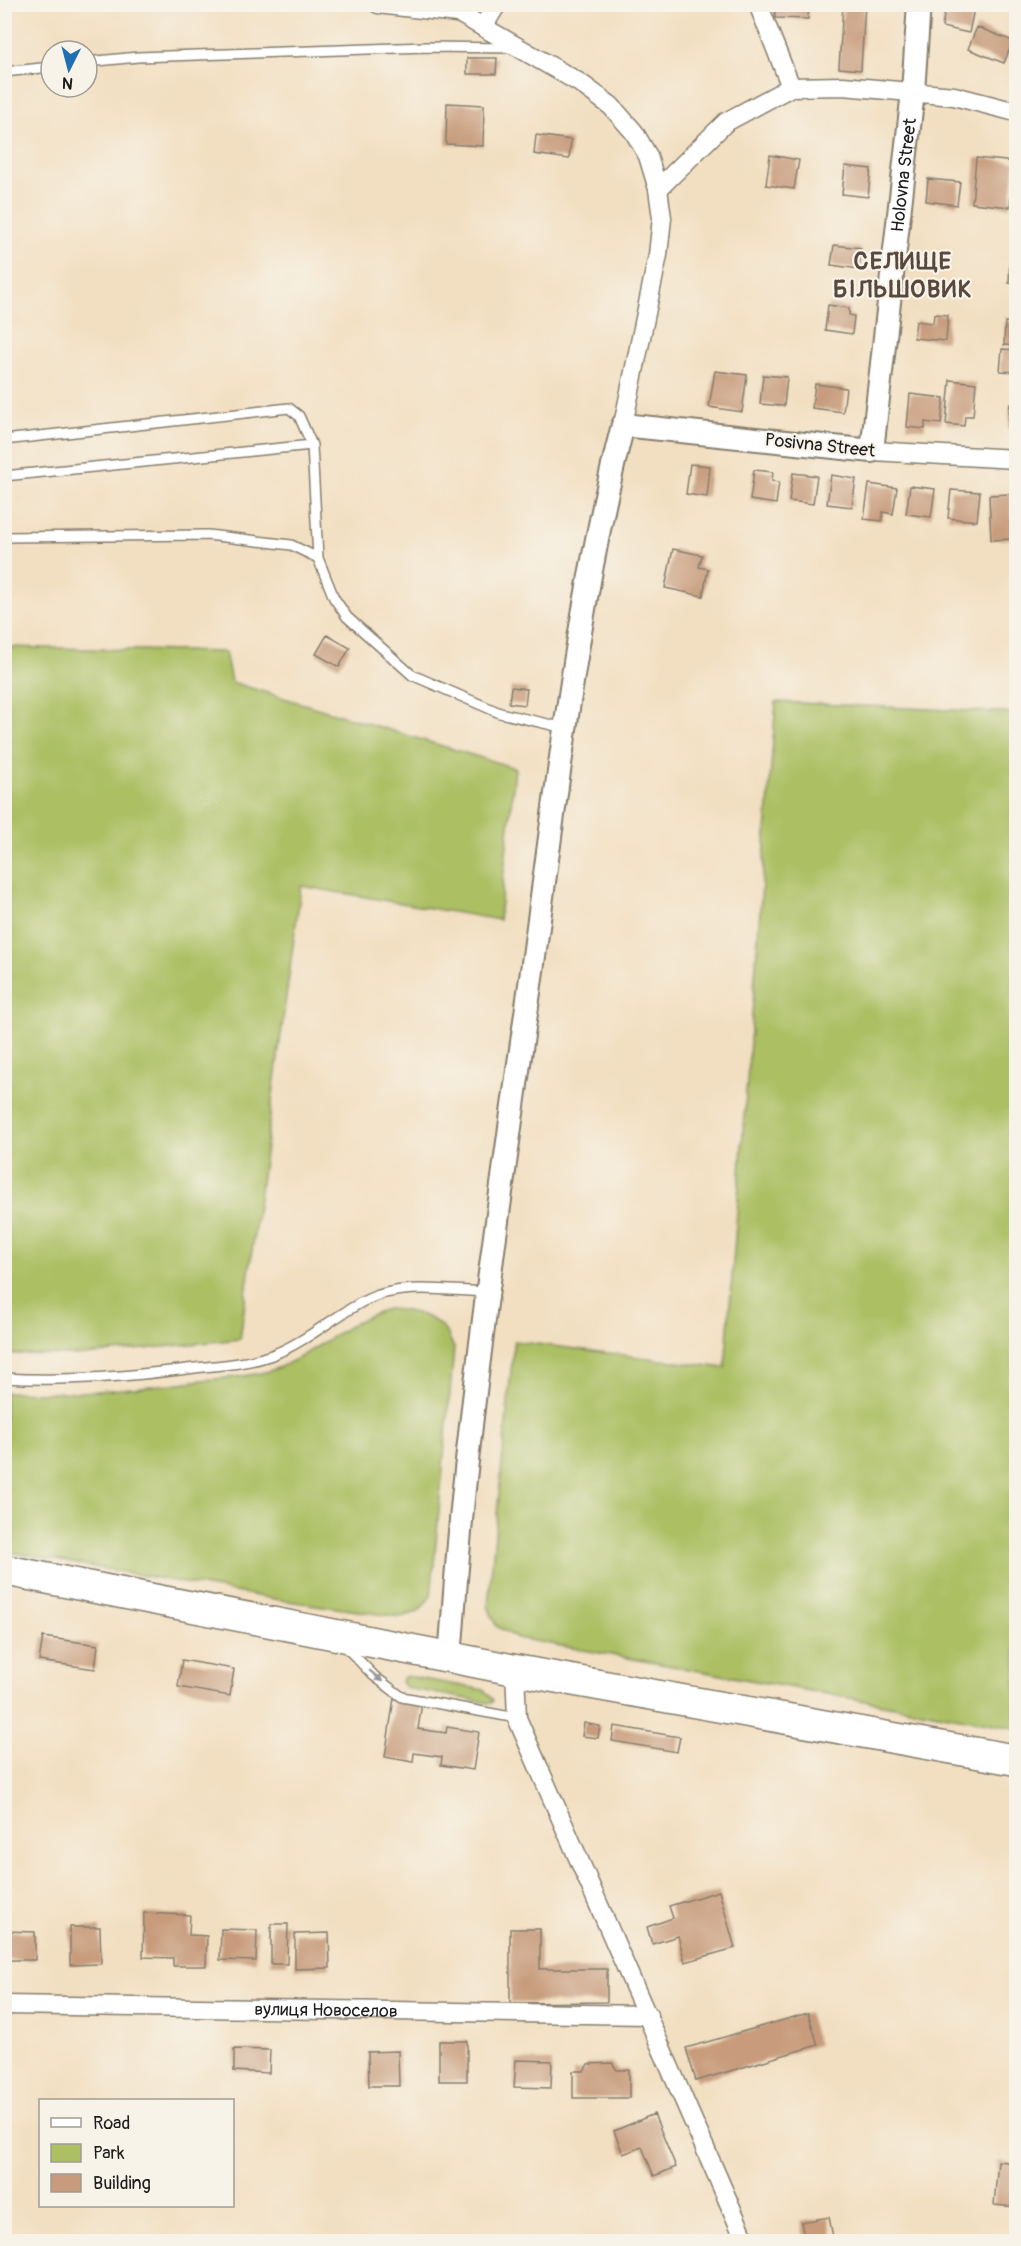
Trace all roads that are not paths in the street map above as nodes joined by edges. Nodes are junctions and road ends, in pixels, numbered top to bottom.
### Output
1 (378, 4) edge
2 (497, 4) edge
3 (758, 4) edge
4 (919, 4) edge
5 (451, 9) edge
6 (483, 27) junction
7 (520, 48) junction
8 (99, 62) edge
9 (39, 68) edge
10 (4, 72) edge
11 (790, 87) junction
12 (913, 92) junction
13 (1016, 110) edge
14 (658, 189) junction
15 (623, 424) junction
16 (4, 440) edge
17 (312, 445) junction
18 (872, 451) junction
19 (1017, 459) edge
20 (4, 476) edge
21 (4, 537) edge
22 (318, 558) junction
23 (566, 728) junction
24 (488, 1292) junction
25 (4, 1378) edge
26 (4, 1570) edge
27 (334, 1635) junction
28 (450, 1658) junction
29 (515, 1670) junction
30 (517, 1718) junction
31 (1017, 1760) edge
32 (4, 2005) edge
33 (648, 2015) junction
34 (746, 2241) edge

1 - 5 street
2 - 6 street
3 - 11 street
4 - 12 street, Holovna Street
5 - 6 street
6 - 7 street
7 - 8 lane
7 - 14 street
9 - 10 lane
11 - 12 street
11 - 14 street
12 - 13 street
12 - 18 street, Holovna Street
14 - 15 street
15 - 18 street, Posivna Street
15 - 23 street
16 - 17 lane
17 - 20 lane
17 - 22 lane
18 - 19 street, Posivna Street
21 - 22 lane
22 - 23 lane
23 - 24 street
24 - 25 lane
24 - 28 street
26 - 27 highway
27 - 28 highway
27 -> 30 lane
28 - 29 highway
29 - 30 street
29 - 31 highway
30 - 33 street
32 - 33 street, вулиця Новоселов
33 - 34 street

